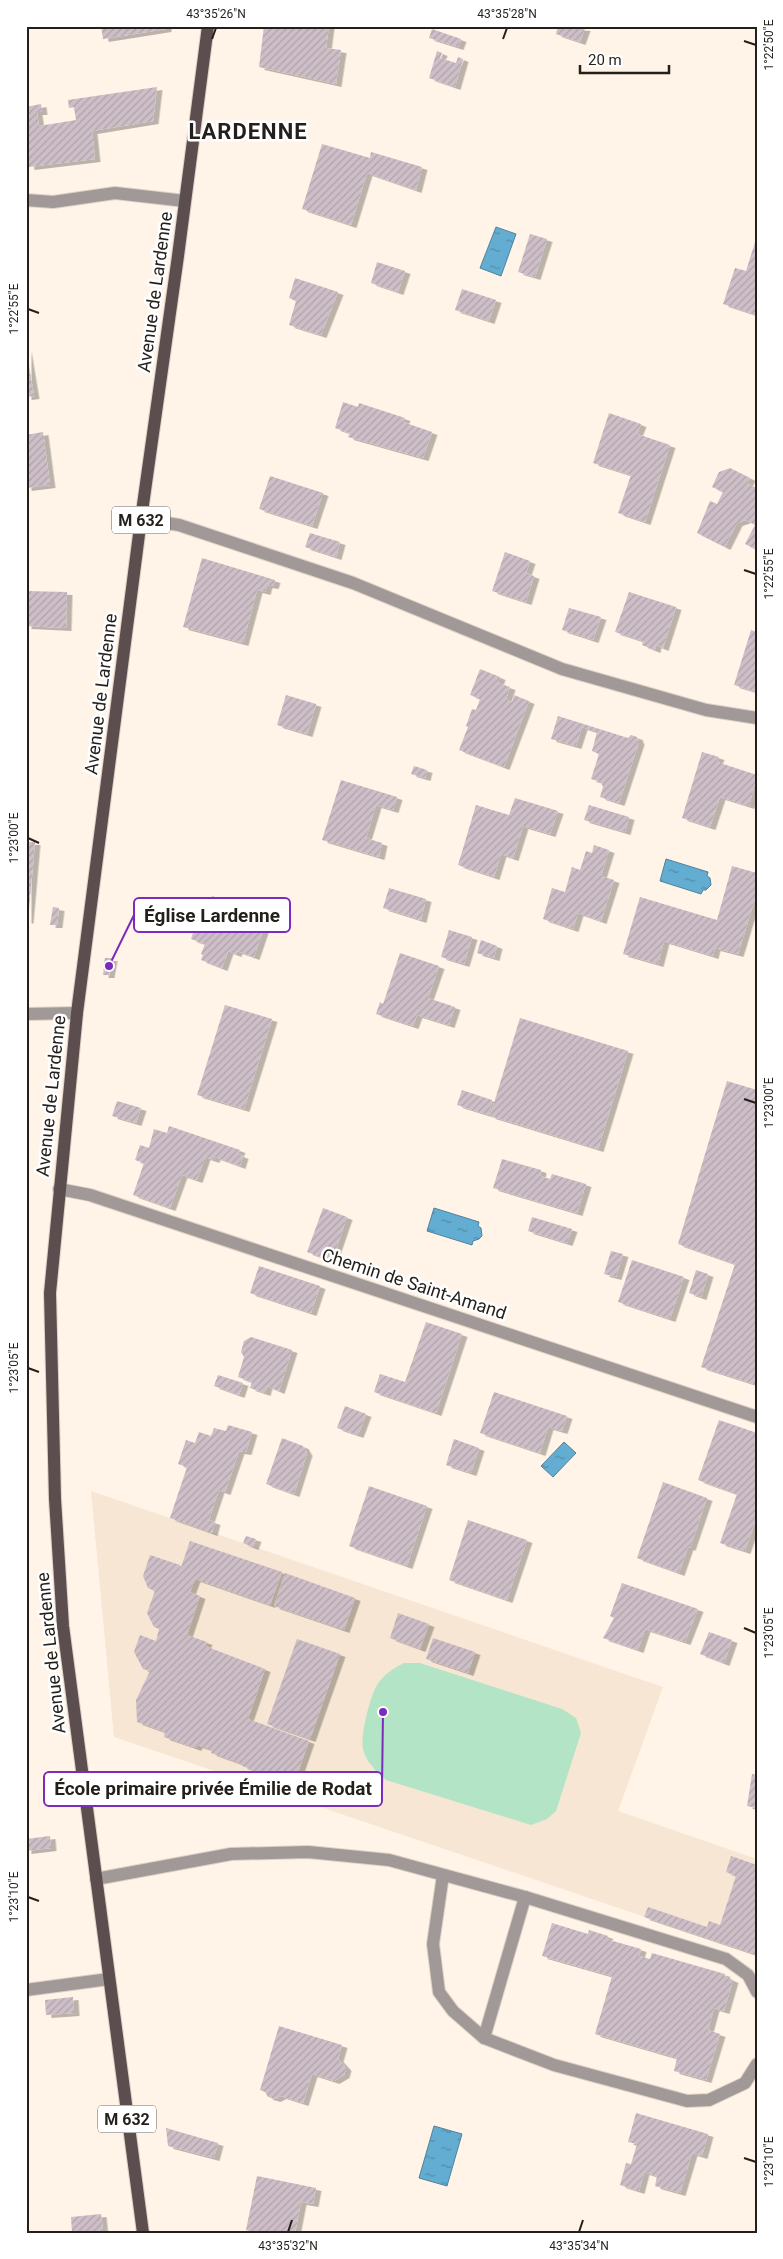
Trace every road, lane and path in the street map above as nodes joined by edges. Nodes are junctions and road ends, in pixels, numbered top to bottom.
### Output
1 (208, 26) edge
2 (26, 200) edge
3 (185, 201) junction
4 (141, 519) junction
5 (757, 718) edge
6 (77, 1013) junction
7 (26, 1014) edge
8 (58, 1189) junction
9 (757, 1417) edge
10 (443, 1874) junction
11 (96, 1879) junction
12 (524, 1898) junction
13 (109, 1979) junction
14 (26, 1990) edge
15 (757, 1992) edge
16 (484, 2038) junction
17 (757, 2064) edge
18 (143, 2233) edge

1 - 3 main road, Avenue de Lardenne / M 632
2 - 3 street
3 - 4 main road, Avenue de Lardenne / M 632
4 - 5 street
4 - 6 main road, Avenue de Lardenne / M 632
6 - 7 street
6 - 8 main road, Avenue de Lardenne / M 632
8 - 9 street, Chemin de Saint-Amand
8 - 11 main road, Avenue de Lardenne / M 632
10 - 11 street
10 - 12 street
10 - 16 street
11 - 13 main road, Avenue de Lardenne / M 632
12 - 15 street
12 - 16 street
13 - 14 street
13 - 18 main road, Avenue de Lardenne / M 632
16 - 17 street

